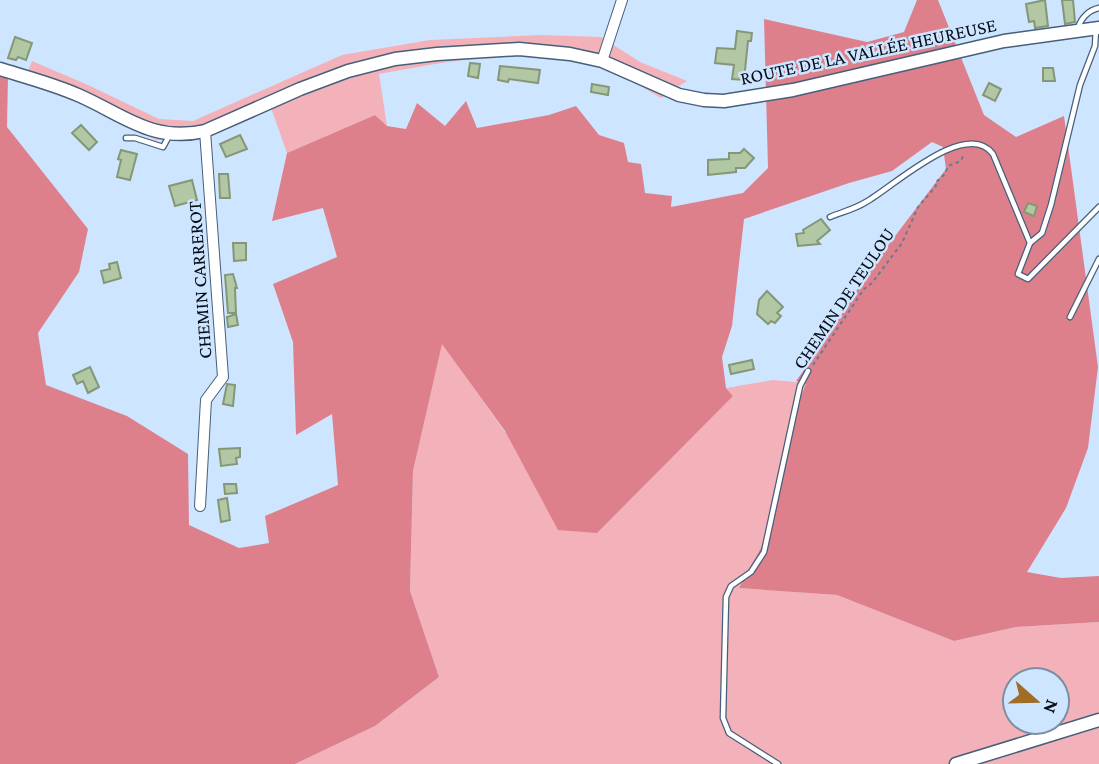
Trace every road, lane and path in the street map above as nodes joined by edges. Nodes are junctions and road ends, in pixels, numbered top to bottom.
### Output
1 (622, 0) edge
2 (1099, 8) edge
3 (1097, 28) edge
4 (1077, 32) junction
5 (602, 61) junction
6 (0, 69) edge
7 (205, 131) junction
8 (170, 135) junction
9 (126, 138) dead end
10 (961, 161) dead end
11 (1099, 207) edge
12 (830, 217) dead end
13 (1030, 243) junction
14 (1099, 258) edge
15 (1070, 317) dead end
16 (807, 371) joint
17 (200, 506) dead end
18 (1099, 720) edge
19 (778, 764) edge
20 (956, 764) edge

1 - 5 street
2 - 4 lane
3 - 4 street, ROUTE DE LA VALLÉE HEUREUSE
3 - 13 lane
4 - 5 street, ROUTE DE LA VALLÉE HEUREUSE
5 - 7 street, ROUTE DE LA VALLÉE HEUREUSE
6 - 8 street
7 - 8 street, ROUTE DE LA VALLÉE HEUREUSE
7 - 17 street, CHEMIN CARREROT
8 - 9 lane
10 - 16 path, CHEMIN DE TEULOU
11 - 13 lane
12 - 13 lane
14 - 15 lane
16 - 19 lane, CHEMIN DE TEULOU
18 - 20 street

